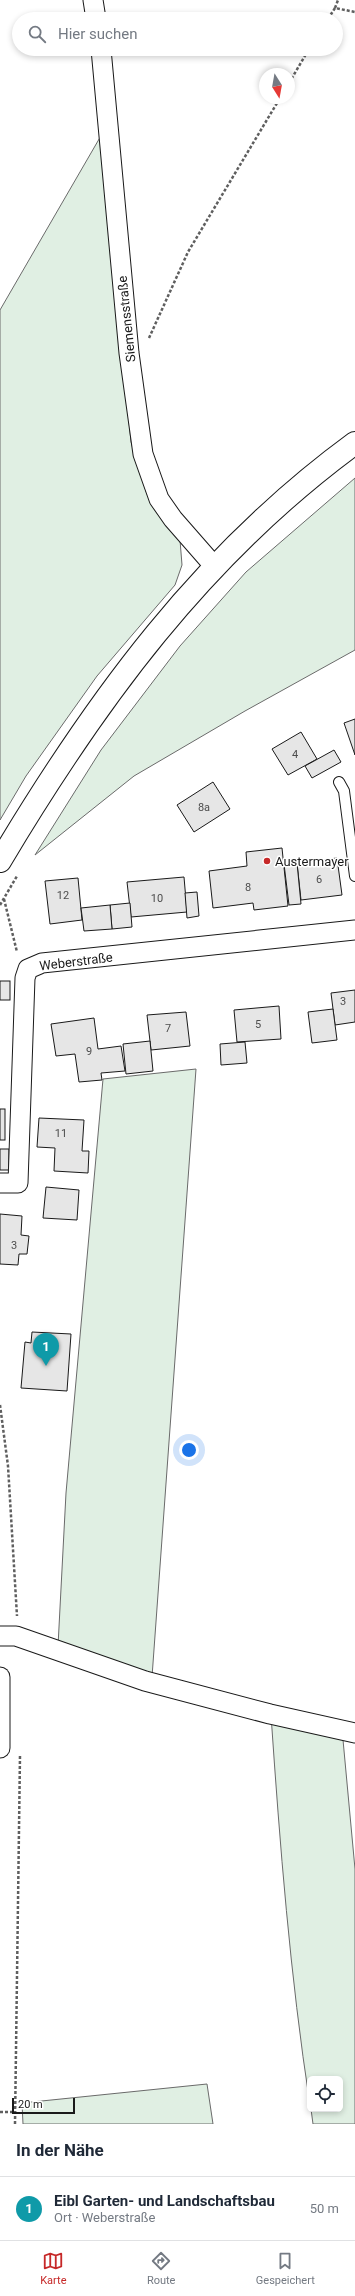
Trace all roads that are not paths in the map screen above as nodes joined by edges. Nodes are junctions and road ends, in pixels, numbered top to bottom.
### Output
1 (93, 0) edge
2 (95, 12) edge
3 (102, 56) edge
4 (355, 443) edge
5 (214, 567) junction
6 (339, 782) dead end
7 (0, 862) edge
8 (355, 876) edge
9 (355, 930) edge
10 (0, 1182) edge
11 (8, 1636) edge
12 (0, 1677) edge
13 (355, 1732) edge
14 (0, 1748) edge

1 - 2 street
3 - 5 street, Siemensstraße
4 - 5 street
5 - 7 street
6 - 8 lane
9 - 10 street, Weberstraße
11 - 13 street
12 - 14 street

